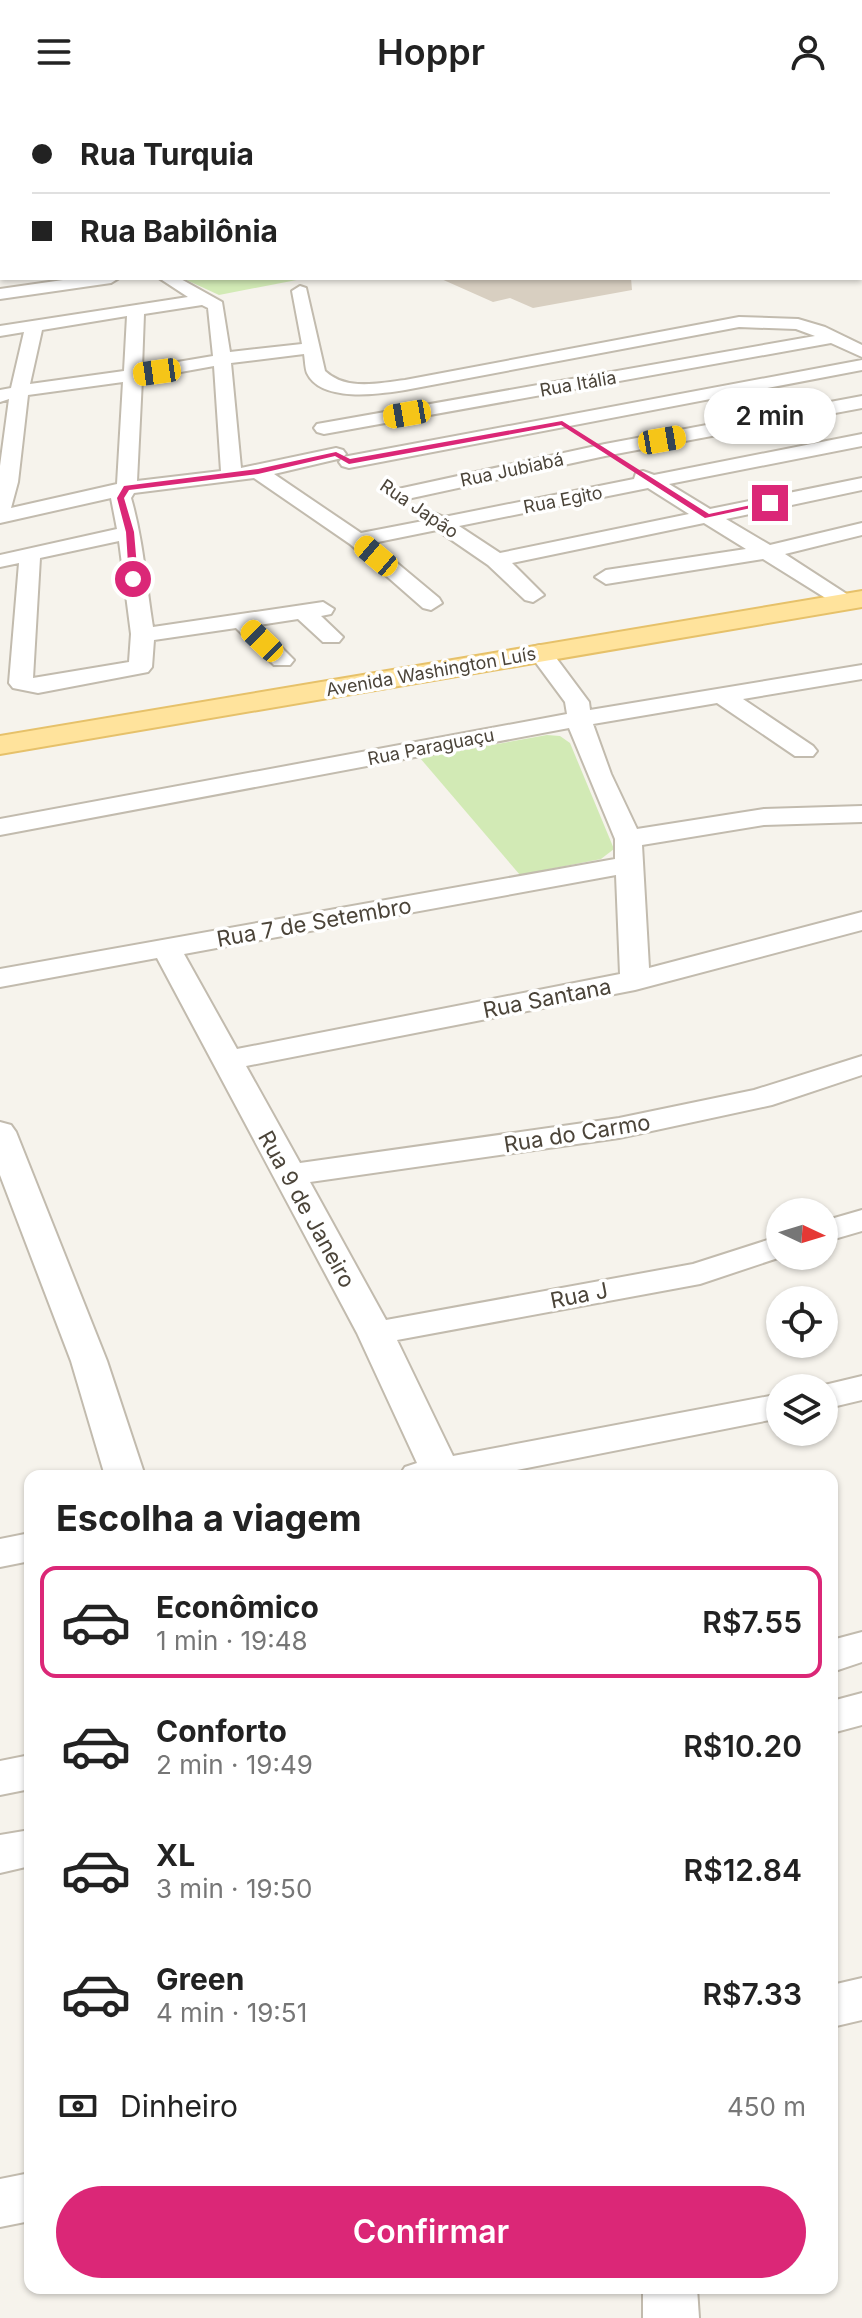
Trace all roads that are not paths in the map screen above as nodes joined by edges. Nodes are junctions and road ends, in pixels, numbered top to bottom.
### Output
1 (42, 280) edge
2 (97, 280) edge
3 (171, 280) edge
4 (0, 286) edge
5 (300, 291) dead end
6 (0, 294) edge
7 (207, 299) junction
8 (136, 311) junction
9 (34, 326) junction
10 (0, 331) edge
11 (831, 338) junction
12 (313, 348) junction
13 (862, 352) edge
14 (222, 358) junction
15 (862, 365) edge
16 (470, 372) junction
17 (131, 376) junction
18 (335, 386) junction
19 (9, 394) edge
20 (517, 395) junction
21 (862, 402) edge
22 (562, 423) junction
23 (324, 428) junction
24 (862, 440) edge
25 (605, 450) junction
26 (342, 458) junction
27 (258, 472) junction
28 (231, 475) junction
29 (652, 483) junction
30 (862, 484) edge
31 (386, 486) junction
32 (127, 488) junction
33 (0, 514) edge
34 (708, 516) junction
35 (441, 524) junction
36 (862, 529) edge
37 (130, 532) junction
38 (357, 540) junction
39 (768, 552) junction
40 (30, 554) junction
41 (496, 560) junction
42 (0, 561) edge
43 (606, 577) dead end
44 (533, 595) dead end
45 (855, 600) edge
46 (431, 603) dead end
47 (243, 622) junction
48 (143, 635) junction
49 (331, 637) dead end
50 (540, 652) junction
51 (282, 660) dead end
52 (862, 672) edge
53 (722, 696) junction
54 (579, 719) junction
55 (0, 745) edge
56 (804, 751) dead end
57 (862, 814) edge
58 (0, 827) edge
59 (628, 852) junction
60 (862, 921) edge
61 (167, 949) junction
62 (0, 978) edge
63 (635, 981) junction
64 (228, 1060) junction
65 (862, 1065) edge
66 (0, 1132) edge
67 (287, 1175) junction
68 (862, 1220) edge
69 (838, 1228) edge
70 (766, 1251) edge
71 (375, 1333) junction
72 (862, 1388) edge
73 (838, 1394) edge
74 (766, 1409) edge
75 (123, 1470) edge
76 (428, 1470) edge
77 (451, 1470) edge
78 (24, 1548) edge
79 (0, 1553) edge
80 (862, 1647) edge
81 (838, 1654) edge
82 (862, 1709) edge
83 (838, 1715) edge
84 (24, 1773) edge
85 (0, 1778) edge
86 (24, 1849) edge
87 (0, 1854) edge
88 (862, 1999) edge
89 (838, 2005) edge
90 (24, 2198) edge
91 (0, 2203) edge
92 (670, 2294) edge
93 (671, 2318) edge

1 - 4 street
2 - 6 street
3 - 7 street
5 - 12 street
7 - 8 street
7 - 14 street
8 - 9 street
8 - 17 street
9 - 10 street
9 - 19 street
11 - 13 street
11 - 16 street
11 - 20 street, Rua Itália
12 - 14 street
12 - 18 street
14 - 17 street
14 - 28 street
15 - 22 street
16 - 18 street
16 - 20 street
17 - 19 street
17 - 32 street
18 - 23 street
19 - 33 street
20 - 22 street
20 - 23 street, Rua Itália
21 - 25 street, Rua Jubiabá
22 - 25 street
22 - 26 street
23 - 26 street
24 - 29 street, Rua Egito
25 - 29 street
25 - 31 street, Rua Jubiabá
26 - 27 street
26 - 31 street, Rua Japão
27 - 28 street
27 - 38 street
28 - 32 street
29 - 34 street
29 - 35 street, Rua Egito
30 - 34 street
31 - 35 street, Rua Japão
32 - 33 street
32 - 37 street
34 - 39 street
34 - 41 street
35 - 38 street, Rua Egito
35 - 41 street, Rua Japão
36 - 39 street
37 - 40 street
37 - 48 street
38 - 46 street
39 - 43 street
39 - 45 street
40 - 42 street
40 - 48 street
41 - 44 street, Rua Japão
45 - 50 main road, Avenida Washington Luís
47 - 48 street
47 - 49 street
47 - 51 street
50 - 54 street
50 - 55 main road, Avenida Washington Luís
52 - 53 street, Rua Paraguaçu
53 - 54 street, Rua Paraguaçu
53 - 56 street
54 - 58 street, Rua Paraguaçu
54 - 59 street
57 - 59 street, Rua 7 de Setembro
59 - 61 street, Rua 7 de Setembro
59 - 63 street
60 - 63 street, Rua Santana
61 - 62 street, Rua 7 de Setembro
61 - 64 street, Rua 9 de Janeiro
63 - 64 street, Rua Santana
64 - 67 street, Rua 9 de Janeiro
65 - 67 street, Rua do Carmo
66 - 75 street
67 - 71 street, Rua 9 de Janeiro
68 - 69 street
70 - 71 street, Rua J
71 - 76 street, Rua 9 de Janeiro
72 - 73 street
74 - 77 street
78 - 79 street
80 - 81 street
82 - 83 street
84 - 85 street
86 - 87 street
88 - 89 street
90 - 91 street
92 - 93 street

